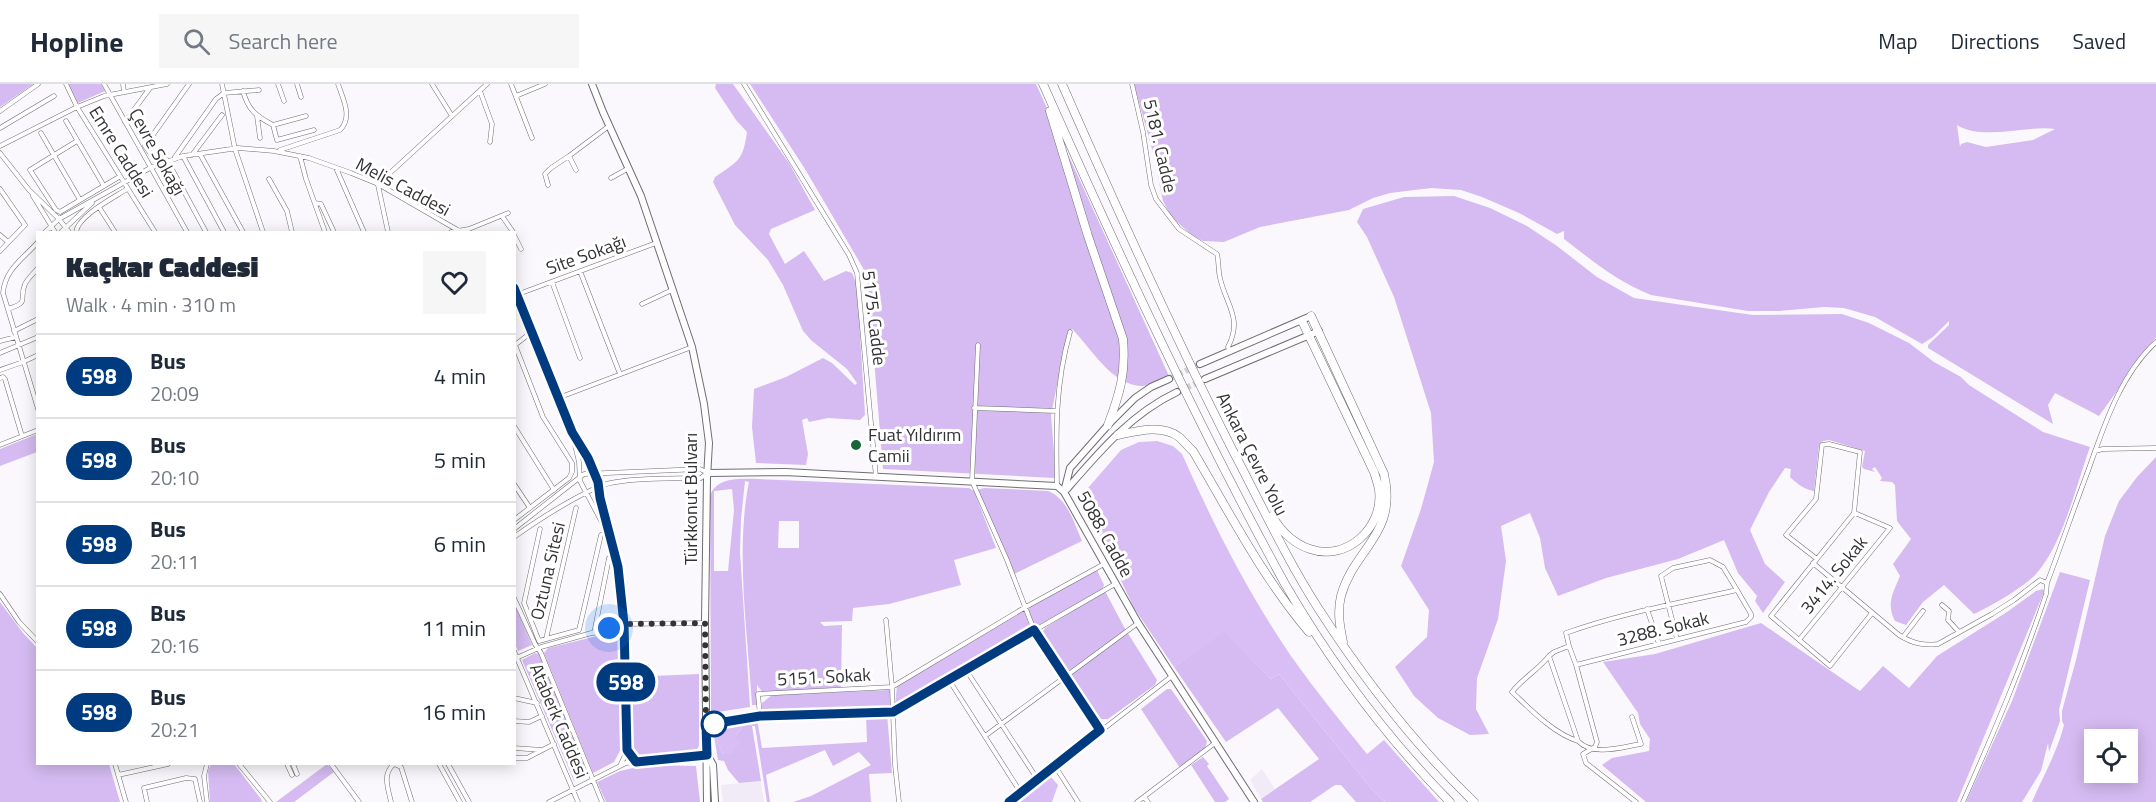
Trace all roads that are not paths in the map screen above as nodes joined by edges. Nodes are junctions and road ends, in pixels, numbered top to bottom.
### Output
1 (38, 84) edge
2 (66, 84) edge
3 (104, 84) edge
4 (123, 84) edge
5 (167, 84) edge
6 (189, 84) edge
7 (222, 84) edge
8 (278, 84) edge
9 (297, 84) edge
10 (338, 84) edge
11 (432, 84) edge
12 (488, 84) edge
13 (511, 84) edge
14 (544, 84) edge
15 (592, 84) edge
16 (744, 84) edge
17 (1042, 84) edge
18 (1062, 84) edge
19 (1132, 84) edge
20 (150, 87) junction
21 (259, 90) dead end
22 (243, 91) junction
23 (480, 91) junction
24 (124, 92) junction
25 (224, 93) junction
26 (110, 94) junction
27 (54, 96) dead end
28 (516, 96) junction
29 (301, 97) dead end
30 (285, 100) dead end
31 (77, 107) junction
32 (0, 111) edge
33 (222, 115) dead end
34 (257, 115) junction
35 (306, 116) dead end
36 (452, 116) junction
37 (66, 121) dead end
38 (125, 122) junction
39 (273, 125) junction
40 (609, 126) junction
41 (0, 128) edge
42 (314, 130) dead end
43 (40, 133) dead end
44 (260, 138) dead end
45 (532, 138) dead end
46 (78, 141) junction
47 (490, 142) dead end
48 (0, 146) edge
49 (235, 149) junction
50 (277, 151) junction
51 (0, 153) edge
52 (200, 154) junction
53 (54, 155) junction
54 (191, 155) junction
55 (183, 156) junction
56 (300, 156) junction
57 (569, 156) junction
58 (174, 158) junction
59 (167, 160) junction
60 (158, 165) junction
61 (150, 168) junction
62 (336, 168) junction
63 (630, 168) junction
64 (576, 170) dead end
65 (119, 177) junction
66 (611, 178) dead end
67 (269, 179) dead end
68 (123, 182) junction
69 (378, 184) junction
70 (548, 185) dead end
71 (104, 186) junction
72 (0, 189) edge
73 (127, 189) junction
74 (29, 190) junction
75 (80, 200) junction
76 (94, 201) junction
77 (315, 203) junction
78 (99, 207) junction
79 (508, 213) dead end
80 (502, 216) junction
81 (59, 219) junction
82 (50, 225) junction
83 (46, 231) edge
84 (54, 231) edge
85 (67, 231) edge
86 (76, 231) edge
87 (114, 231) edge
88 (154, 231) edge
89 (186, 231) edge
90 (205, 231) edge
91 (223, 231) edge
92 (242, 231) edge
93 (262, 231) edge
94 (292, 231) edge
95 (325, 231) edge
96 (334, 231) edge
97 (364, 231) edge
98 (388, 231) edge
99 (457, 231) edge
100 (462, 231) edge
101 (512, 231) edge
102 (0, 235) edge
103 (516, 238) edge
104 (8, 242) junction
105 (656, 243) junction
106 (36, 244) edge
107 (521, 249) dead end
108 (0, 251) edge
109 (36, 271) edge
110 (580, 271) junction
111 (552, 282) junction
112 (2, 283) edge
113 (672, 290) junction
114 (524, 292) dead end
115 (516, 293) edge
116 (642, 304) dead end
117 (8, 309) junction
118 (1311, 316) joint
119 (36, 320) edge
120 (1302, 321) junction
121 (14, 331) junction
122 (533, 331) junction
123 (1319, 331) junction
124 (1071, 332) dead end
125 (1308, 336) junction
126 (16, 338) junction
127 (36, 338) edge
128 (0, 341) edge
129 (2156, 342) edge
130 (516, 345) edge
131 (978, 345) dead end
132 (18, 346) junction
133 (692, 346) junction
134 (516, 349) edge
135 (1230, 351) junction
136 (0, 353) edge
137 (36, 356) edge
138 (580, 358) dead end
139 (23, 362) junction
140 (1200, 364) tunnel mouth
141 (0, 370) edge
142 (621, 374) junction
143 (0, 378) edge
144 (1169, 379) tunnel mouth
145 (1205, 379) tunnel mouth
146 (1177, 392) tunnel mouth
147 (558, 398) junction
148 (36, 403) edge
149 (974, 408) junction
150 (1056, 411) junction
151 (1108, 425) junction
152 (516, 429) edge
153 (36, 431) edge
154 (572, 432) junction
155 (1118, 435) junction
156 (22, 436) junction
157 (0, 445) edge
158 (2156, 448) edge
159 (2095, 451) junction
160 (707, 473) junction
161 (595, 475) junction
162 (1246, 475) junction
163 (579, 477) junction
164 (876, 478) junction
165 (972, 481) junction
166 (598, 486) junction
167 (1057, 486) junction
168 (516, 487) edge
169 (554, 490) junction
170 (586, 492) junction
171 (1064, 492) junction
172 (530, 508) junction
173 (576, 508) dead end
174 (1854, 513) junction
175 (516, 518) edge
176 (516, 527) edge
177 (540, 529) dead end
178 (607, 532) junction
179 (516, 536) edge
180 (610, 538) junction
181 (609, 558) dead end
182 (1817, 559) junction
183 (1813, 563) junction
184 (1104, 564) junction
185 (1114, 584) junction
186 (2047, 584) junction
187 (1842, 587) junction
188 (1737, 590) junction
189 (0, 594) edge
190 (516, 602) edge
191 (1668, 605) junction
192 (1942, 605) dead end
193 (1024, 608) junction
194 (1647, 609) junction
195 (1923, 611) dead end
196 (1874, 615) junction
197 (886, 620) dead end
198 (705, 623) junction
199 (1138, 623) junction
200 (624, 624) junction
201 (1034, 630) junction
202 (594, 633) junction
203 (1959, 633) junction
204 (1903, 638) junction
205 (1677, 639) junction
206 (36, 640) edge
207 (1799, 640) junction
208 (547, 642) junction
209 (1659, 644) junction
210 (1344, 645) junction
211 (1569, 646) junction
212 (537, 648) junction
213 (1549, 656) junction
214 (516, 657) edge
215 (1331, 658) junction
216 (1576, 665) junction
217 (966, 670) junction
218 (1065, 676) junction
219 (1172, 676) junction
220 (949, 680) junction
221 (892, 687) junction
222 (516, 698) edge
223 (537, 703) junction
224 (893, 712) junction
225 (542, 716) junction
226 (760, 716) junction
227 (1632, 717) dead end
228 (516, 721) edge
229 (1002, 724) junction
230 (706, 725) junction
231 (1100, 730) junction
232 (985, 736) junction
233 (1578, 741) junction
234 (1215, 742) junction
235 (554, 744) junction
236 (516, 748) edge
237 (1591, 749) junction
238 (542, 750) junction
239 (627, 750) junction
240 (707, 755) junction
241 (516, 758) edge
242 (636, 762) junction
243 (115, 765) edge
244 (163, 765) edge
245 (207, 765) edge
246 (240, 765) edge
247 (288, 765) edge
248 (292, 765) edge
249 (333, 765) edge
250 (393, 765) edge
251 (396, 765) edge
252 (440, 765) edge
253 (449, 765) edge
254 (619, 766) junction
255 (1055, 766) junction
256 (118, 775) junction
257 (593, 779) junction
258 (1038, 780) junction
259 (573, 789) junction
260 (1021, 793) junction
261 (1144, 797) junction
262 (126, 802) edge
263 (147, 802) edge
264 (200, 802) edge
265 (207, 802) edge
266 (268, 802) edge
267 (359, 802) edge
268 (391, 802) edge
269 (412, 802) edge
270 (460, 802) edge
271 (469, 802) edge
272 (549, 802) edge
273 (578, 802) edge
274 (602, 802) edge
275 (707, 802) edge
276 (715, 802) edge
277 (893, 802) edge
278 (899, 802) edge
279 (1009, 802) edge
280 (1078, 802) edge
281 (1137, 802) edge
282 (1148, 802) edge
283 (1254, 802) edge
284 (1450, 802) edge
285 (1474, 802) edge
286 (1636, 802) edge
287 (1963, 802) edge

1 - 32 street
2 - 31 street, Emre Caddesi
3 - 26 street, Çevre Sokağı
4 - 24 street
5 - 20 street
6 - 60 street
7 - 25 street
8 - 30 street
9 - 29 street
10 - 50 street
11 - 36 street
12 - 23 street
13 - 28 street
14 - 28 street
15 - 40 street, Türkkonut Bulvarı
16 - 164 street, 5175. Cadde
17 - 151 highway
17 - 215 highway, Ankara Çevre Yolu
18 - 162 highway, Ankara Çevre Yolu
19 - 135 street, 5181. Cadde
20 - 24 street
20 - 38 street
21 - 22 street
22 - 25 street
22 - 34 street
23 - 36 street
23 - 47 street
24 - 26 street
25 - 49 street
25 - 58 street
26 - 31 street
26 - 38 street, Çevre Sokağı
27 - 41 street
28 - 45 street
31 - 48 street
31 - 65 street, Emre Caddesi
33 - 54 street
34 - 39 street
34 - 44 street
35 - 39 street
36 - 69 street
37 - 46 street
38 - 61 street, Çevre Sokağı
39 - 42 street
40 - 57 street
40 - 63 street, Türkkonut Bulvarı
43 - 53 street
46 - 53 street
46 - 71 street
49 - 50 street, Melis Caddesi
49 - 52 street, Melis Caddesi
49 - 93 street
50 - 56 street, Melis Caddesi
51 - 74 street
52 - 54 street, Melis Caddesi
52 - 92 street
53 - 75 street
53 - 75 street
54 - 55 street, Melis Caddesi
55 - 58 street, Melis Caddesi
55 - 91 street
56 - 62 street, Melis Caddesi
56 - 77 street
57 - 64 street
57 - 70 street
58 - 59 street, Melis Caddesi
59 - 60 street, Melis Caddesi
59 - 90 street
60 - 61 street, Melis Caddesi
61 - 68 street, Melis Caddesi
61 - 89 street, Çevre Sokağı
62 - 69 street, Melis Caddesi
62 - 97 street
63 - 66 street
63 - 105 street, Türkkonut Bulvarı
65 - 68 street, Emre Caddesi
65 - 71 street
67 - 94 street
68 - 73 street, Emre Caddesi
68 - 76 street, Melis Caddesi
69 - 98 street
69 - 99 street, Melis Caddesi
71 - 75 street
72 - 104 street
73 - 78 street
73 - 88 street, Emre Caddesi
74 - 81 street
74 - 82 street
76 - 81 street, Melis Caddesi
76 - 85 street, Melis Caddesi
77 - 95 street
77 - 96 street
78 - 86 street
78 - 87 street
79 - 80 street
80 - 100 street
80 - 101 street
81 - 82 street, Melis Caddesi
81 - 85 street
82 - 83 street
82 - 84 street
102 - 104 street
103 - 107 street
104 - 108 street
105 - 110 street, Site Sokağı
105 - 113 street, Türkkonut Bulvarı
106 - 112 street
109 - 117 street
110 - 111 street, Site Sokağı
110 - 142 street
111 - 114 street, Site Sokağı
111 - 138 street
112 - 117 street
113 - 116 street
113 - 133 street, Türkkonut Bulvarı
115 - 122 street
117 - 121 street
118 - 120 street
118 - 123 highway
119 - 121 street
120 - 125 highway
120 - 135 street
121 - 126 street
122 - 130 street
122 - 147 street
123 - 125 street
123 - 210 highway
124 - 150 street
125 - 145 street
125 - 162 highway
126 - 128 street
126 - 132 street
127 - 132 street
129 - 159 street
131 - 149 street
132 - 136 street
132 - 139 street
133 - 142 street
133 - 160 street, Türkkonut Bulvarı
134 - 169 street
135 - 140 street
137 - 139 street
139 - 141 street
139 - 148 street
142 - 147 street
143 - 156 street
144 - 151 street
146 - 155 street
147 - 154 street
149 - 150 street
149 - 165 street
150 - 167 street
151 - 171 street
152 - 169 street
153 - 156 street
154 - 161 street
154 - 163 street
155 - 171 street
155 - 215 highway
156 - 157 street
158 - 159 street
159 - 186 street
160 - 161 street
160 - 164 street, 5088. Cadde
160 - 166 street
160 - 198 street, Türkkonut Bulvarı
161 - 163 street
161 - 166 street
162 - 210 highway, Ankara Çevre Yolu
163 - 170 street
163 - 176 street
164 - 165 street, 5088. Cadde
165 - 167 street, 5088. Cadde
165 - 193 street
166 - 170 street
166 - 180 street
167 - 171 street, 5088. Cadde
168 - 172 street
169 - 172 street
170 - 178 street
170 - 179 street
171 - 184 street, 5088. Cadde
172 - 175 street
173 - 208 street, Oztuna Sitesi
174 - 182 street
174 - 182 street
174 - 187 street, 3414. Sokak
177 - 208 street, Oztuna Sitesi
178 - 180 street
178 - 208 street, Oztuna Sitesi
180 - 200 street
181 - 202 street
182 - 183 street
183 - 187 street
183 - 207 street
184 - 185 street, 5088. Cadde
184 - 193 street
185 - 199 street, 5088. Cadde
185 - 201 street
186 - 203 street
186 - 287 street
187 - 196 street
187 - 207 street, 3414. Sokak
188 - 191 street
188 - 191 street
188 - 205 street, 3288. Sokak
189 - 206 street
190 - 212 street
191 - 194 street
191 - 205 street
192 - 203 street
193 - 201 street
193 - 221 street
194 - 209 street
194 - 211 street
195 - 204 street
196 - 204 street
196 - 207 street
197 - 221 street
198 - 200 street
198 - 230 street, Türkkonut Bulvarı
199 - 218 street
199 - 219 street, 5088. Cadde
200 - 202 street
200 - 239 street
201 - 217 street
201 - 218 street
202 - 208 street
203 - 204 street
205 - 209 street, 3288. Sokak
208 - 212 street
209 - 216 street, 3288. Sokak
210 - 285 highway, Ankara Çevre Yolu
211 - 213 street
211 - 216 street
212 - 214 street
212 - 257 street
213 - 233 street
213 - 233 street
214 - 223 street, Ataberk Caddesi
215 - 284 highway, Ankara Çevre Yolu
216 - 237 street
217 - 220 street
217 - 229 street
218 - 229 street
218 - 231 street
219 - 231 street
219 - 234 street, 5088. Cadde
220 - 224 street
220 - 232 street
221 - 224 street
221 - 226 street, 5151. Sokak
222 - 223 street
223 - 225 street, Ataberk Caddesi
224 - 226 street
224 - 278 street
225 - 228 street
225 - 235 street, Ataberk Caddesi
226 - 230 street
227 - 237 street
229 - 232 street
229 - 258 street
230 - 240 street, Türkkonut Bulvarı
231 - 255 street
232 - 260 street
233 - 237 street
234 - 261 street
234 - 283 street, 5088. Cadde
235 - 238 street
235 - 259 street, Ataberk Caddesi
236 - 238 street
237 - 286 street
238 - 241 street
239 - 242 street
239 - 254 street
240 - 242 street
240 - 275 street, Türkkonut Bulvarı
240 - 276 street, Türkkonut Bulvarı
242 - 254 street
243 - 256 street
244 - 256 street
245 - 265 street
246 - 266 street
247 - 248 street
249 - 267 street
250 - 268 street
251 - 269 street
252 - 270 street
253 - 271 street
254 - 257 street
255 - 258 street
255 - 280 street
256 - 262 street
257 - 259 street
257 - 274 street
258 - 260 street
259 - 272 street
259 - 273 street, Ataberk Caddesi
260 - 279 street
261 - 281 street
261 - 282 street
263 - 264 street
277 - 278 street

